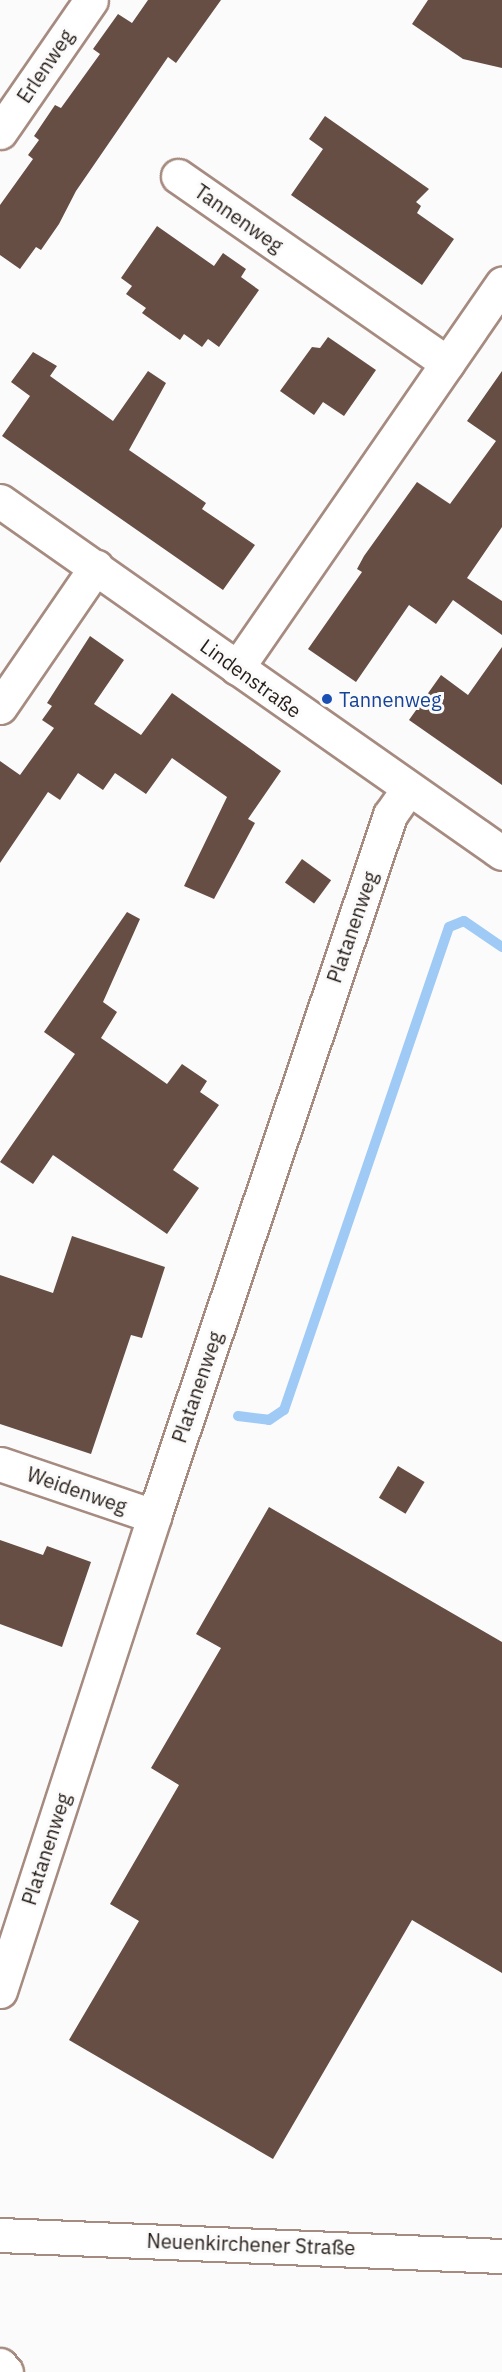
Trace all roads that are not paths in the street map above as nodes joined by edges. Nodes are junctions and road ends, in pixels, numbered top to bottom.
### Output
1 (91, 0) edge
2 (0, 132) edge
3 (178, 176) dead end
4 (502, 284) edge
5 (447, 363) junction
6 (0, 501) edge
7 (96, 567) junction
8 (237, 668) junction
9 (0, 707) edge
10 (408, 789) junction
11 (502, 853) edge
12 (0, 1464) edge
13 (154, 1516) junction
14 (0, 1991) edge
15 (0, 2235) edge
16 (502, 2256) edge
17 (0, 2364) edge
18 (6, 2372) edge

1 - 2 street, Erlenweg
3 - 5 street, Tannenweg
4 - 5 street
5 - 8 street
6 - 7 street, Lindenstraße
7 - 8 street, Lindenstraße
7 - 9 street
8 - 10 street, Lindenstraße
10 - 11 street, Lindenstraße
10 - 13 street, Platanenweg
12 - 13 street, Weidenweg
13 - 14 street, Platanenweg
15 - 16 street, Neuenkirchener Straße
17 - 18 street

